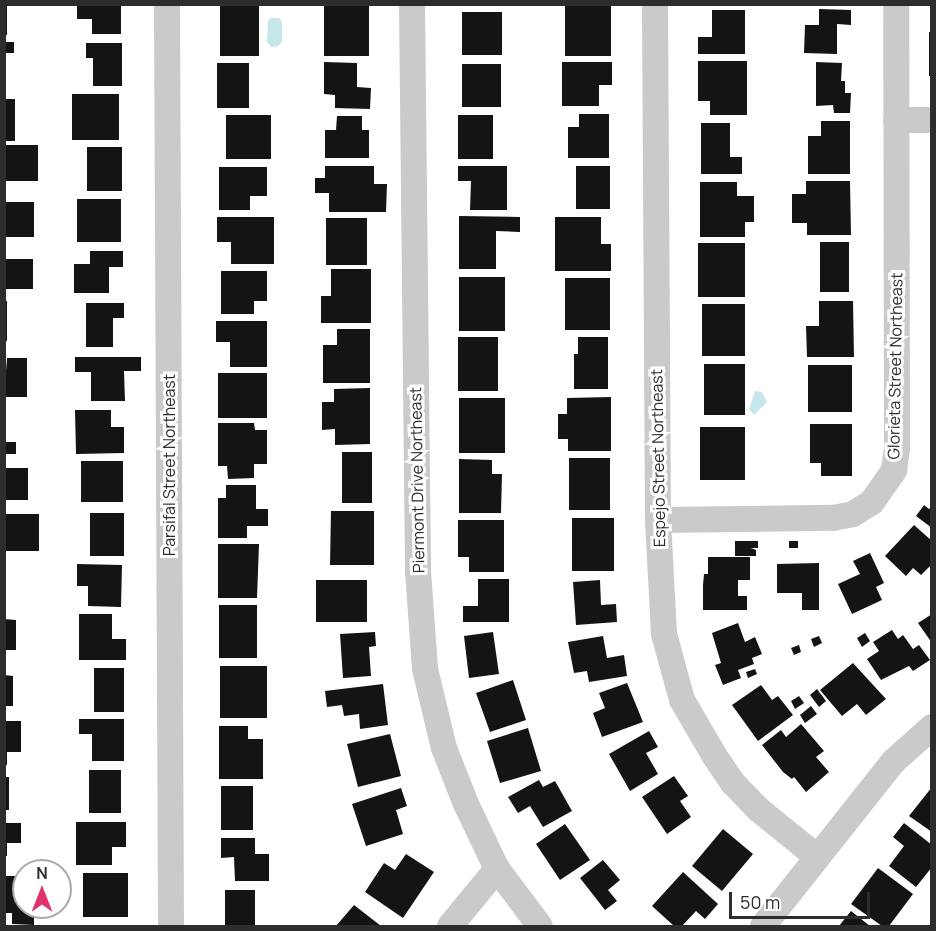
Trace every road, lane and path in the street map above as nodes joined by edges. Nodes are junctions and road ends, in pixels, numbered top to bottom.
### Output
1 (167, 4) edge
2 (412, 4) edge
3 (655, 4) edge
4 (896, 4) edge
5 (896, 120) junction
6 (932, 120) edge
7 (658, 520) junction
8 (932, 727) edge
9 (817, 857) junction
10 (498, 869) junction
11 (171, 927) edge
12 (450, 927) edge
13 (540, 927) edge
14 (763, 927) edge

1 - 11 street, Parsifal Street Northeast
2 - 10 street, Piermont Drive Northeast
3 - 7 street, Espejo Street Northeast
4 - 5 street, Glorieta Street Northeast
5 - 6 street
5 - 7 street, Glorieta Street Northeast
7 - 9 street, Espejo Street Northeast
8 - 9 street
9 - 14 street
10 - 12 street
10 - 13 street, Piermont Drive Northeast

